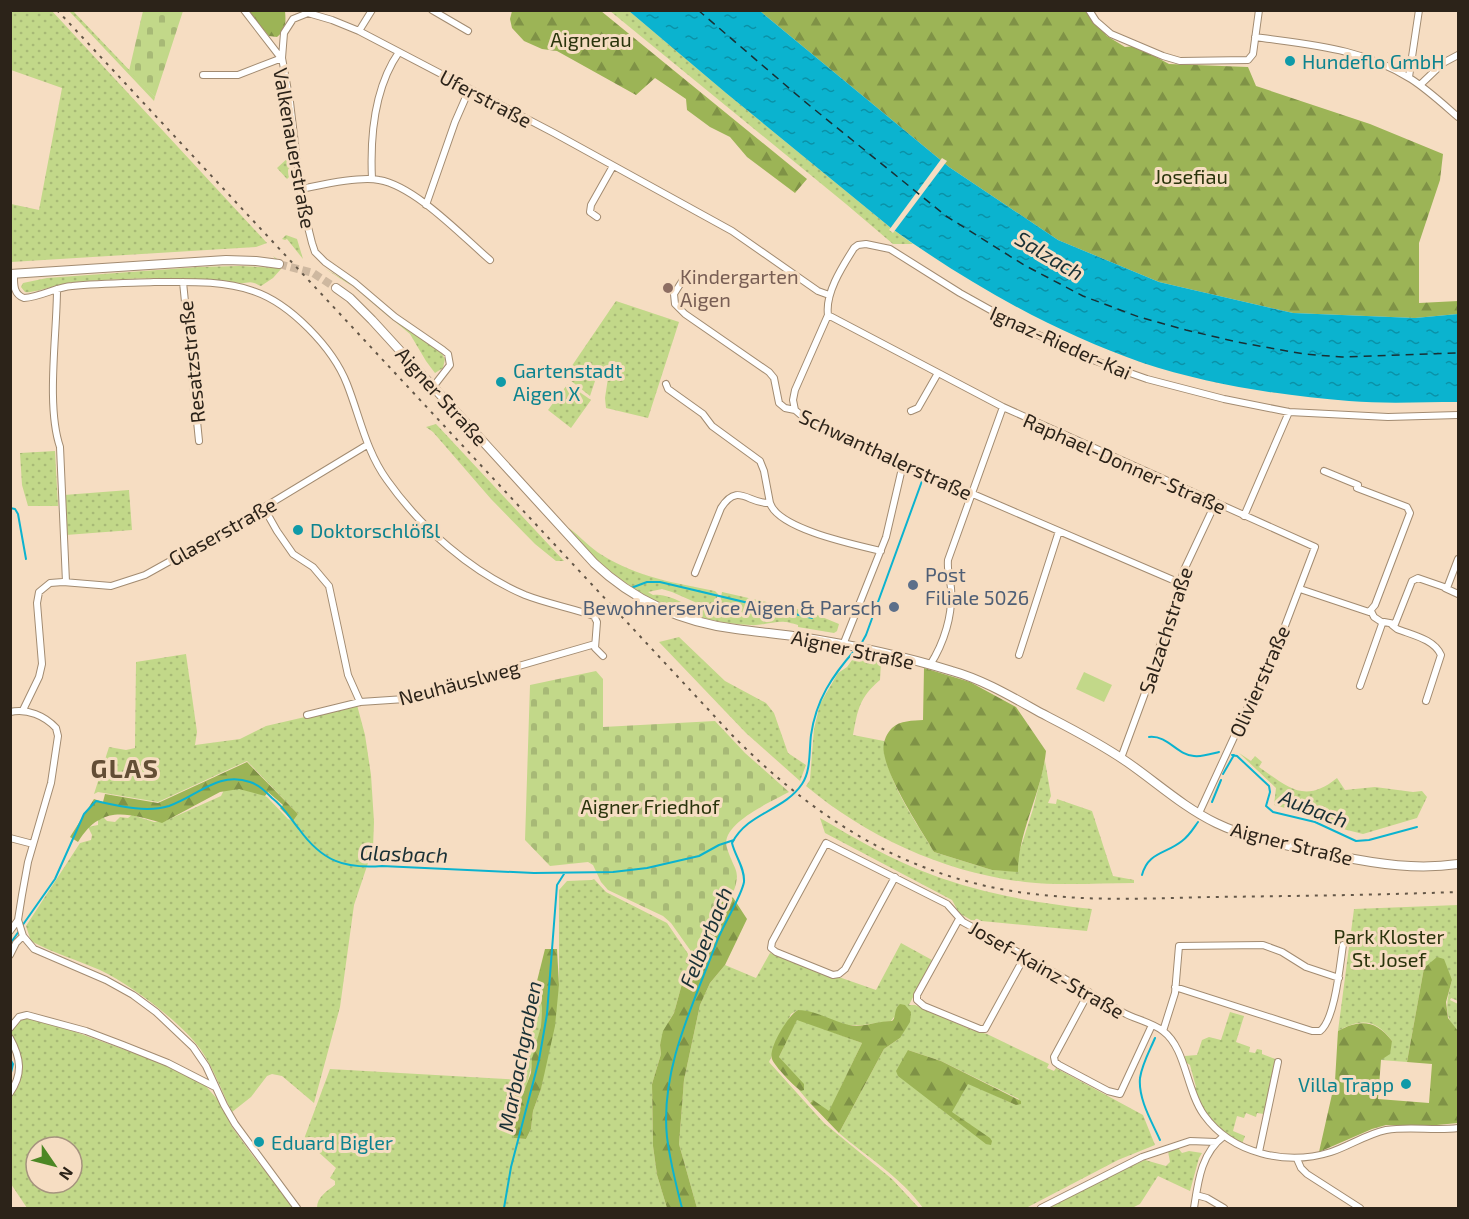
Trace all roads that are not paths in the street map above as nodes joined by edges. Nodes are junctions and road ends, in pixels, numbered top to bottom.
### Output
1 (244, 10) edge
2 (372, 10) edge
3 (432, 10) edge
4 (1089, 10) edge
5 (1259, 10) edge
6 (1419, 10) edge
7 (358, 31) junction
8 (468, 31) dead end
9 (284, 33) junction
10 (264, 36) junction
11 (1255, 37) junction
12 (399, 52) junction
13 (1458, 55) edge
14 (282, 58) junction
15 (203, 75) dead end
16 (1409, 77) junction
17 (1420, 85) junction
18 (470, 90) junction
19 (1458, 117) edge
20 (613, 166) junction
21 (372, 179) junction
22 (301, 189) junction
23 (426, 205) junction
24 (597, 218) dead end
25 (490, 260) dead end
26 (279, 264) tunnel mouth
27 (12, 274) edge
28 (684, 278) dead end
29 (183, 282) junction
30 (336, 288) tunnel mouth
31 (57, 289) junction
32 (829, 294) junction
33 (828, 315) junction
34 (938, 373) junction
35 (666, 384) dead end
36 (433, 387) junction
37 (1003, 407) junction
38 (795, 410) junction
39 (911, 411) dead end
40 (1289, 412) junction
41 (1458, 415) edge
42 (199, 441) dead end
43 (367, 446) junction
44 (903, 464) junction
45 (1324, 471) dead end
46 (973, 495) junction
47 (770, 503) junction
48 (1215, 504) junction
49 (264, 508) junction
50 (1244, 516) junction
51 (1059, 531) junction
52 (1315, 547) joint
53 (881, 551) junction
54 (1458, 559) edge
55 (695, 573) dead end
56 (66, 582) junction
57 (1179, 583) junction
58 (1445, 588) junction
59 (1300, 589) junction
60 (1458, 594) edge
61 (1371, 611) junction
62 (1383, 623) junction
63 (1392, 625) junction
64 (595, 644) junction
65 (843, 645) junction
66 (1019, 655) dead end
67 (603, 656) dead end
68 (930, 665) junction
69 (1360, 686) dead end
70 (1426, 701) dead end
71 (360, 702) junction
72 (23, 710) junction
73 (10, 712) edge
74 (307, 715) dead end
75 (1120, 758) junction
76 (1199, 813) junction
77 (10, 838) edge
78 (33, 844) junction
79 (1458, 864) edge
80 (895, 876) junction
81 (958, 919) junction
82 (18, 920) junction
83 (10, 931) edge
84 (24, 938) junction
85 (1343, 945) dead end
86 (10, 955) edge
87 (1024, 956) junction
88 (1339, 978) junction
89 (1175, 987) junction
90 (1089, 992) junction
91 (1152, 1025) junction
92 (10, 1028) edge
93 (1163, 1031) junction
94 (10, 1038) edge
95 (1278, 1062) dead end
96 (216, 1087) junction
97 (10, 1093) edge
98 (1458, 1128) edge
99 (1224, 1136) junction
100 (1216, 1142) junction
101 (1259, 1152) junction
102 (1297, 1159) junction
103 (1196, 1196) junction
104 (297, 1209) edge
105 (1041, 1209) edge
106 (1194, 1209) edge
107 (1224, 1209) edge
108 (1360, 1209) edge

1 - 10 street
2 - 7 street
3 - 8 street
4 - 11 street
5 - 11 street
6 - 16 street
7 - 9 street, Uferstraße
7 - 12 street, Uferstraße
9 - 10 street
9 - 14 street
10 - 14 street
11 - 16 street
12 - 18 street, Uferstraße
12 - 21 street
13 - 17 street
14 - 15 street, Valkenauerstraße
14 - 22 street, Valkenauerstraße
16 - 17 street
17 - 19 street
18 - 20 street, Uferstraße
18 - 23 street
20 - 24 street
20 - 32 street, Uferstraße
21 - 22 street
21 - 23 street
22 - 36 street, Valkenauerstraße
23 - 25 street
26 - 27 main road
27 - 31 street
28 - 38 street, Schwanthalerstraße
29 - 31 street
29 - 42 street, Resatzstraße
29 - 43 street
30 - 36 main road, Aigner Straße
31 - 56 street
32 - 33 street, Ignaz-Rieder-Kai
32 - 40 street, Ignaz-Rieder-Kai
33 - 34 street, Raphael-Donner-Straße
33 - 38 street, Ignaz-Rieder-Kai
34 - 37 street, Raphael-Donner-Straße
34 - 39 street
35 - 47 street
36 - 65 main road, Aigner Straße
37 - 46 street
37 - 48 street, Raphael-Donner-Straße
38 - 44 street, Schwanthalerstraße
40 - 41 street, Ignaz-Rieder-Kai
40 - 50 street
43 - 49 street, Glaserstraße
43 - 64 street
44 - 46 street, Schwanthalerstraße
44 - 53 street
45 - 61 street
46 - 51 street, Schwanthalerstraße
46 - 68 street
47 - 53 street
47 - 55 street
48 - 50 street, Raphael-Donner-Straße
48 - 57 street, Salzachstraße
49 - 56 street, Glaserstraße
49 - 71 street
50 - 52 street, Raphael-Donner-Straße
51 - 57 street, Schwanthalerstraße
51 - 66 street
52 - 59 street, Olivierstraße
53 - 65 street
54 - 58 street
56 - 72 street, Glaserstraße
57 - 75 street, Salzachstraße
58 - 60 street
58 - 63 street
59 - 61 street
59 - 76 street, Olivierstraße
61 - 62 street
62 - 63 street
62 - 69 street
63 - 70 street
64 - 67 street
64 - 71 street, Neuhäuslweg
65 - 68 main road, Aigner Straße
68 - 75 main road, Aigner Straße
71 - 74 street, Neuhäuslweg
72 - 73 street
72 - 78 street
75 - 76 main road, Aigner Straße
76 - 79 main road, Aigner Straße
77 - 78 street
78 - 82 street
80 - 80 street, Josef-Kainz-Straße
80 - 81 street, Josef-Kainz-Straße
81 - 87 street, Josef-Kainz-Straße
81 - 87 street
82 - 83 street
82 - 84 street
84 - 86 street
84 - 96 street
85 - 88 street
87 - 90 street, Josef-Kainz-Straße
88 - 89 street
88 - 89 street
89 - 93 street
90 - 91 street, Josef-Kainz-Straße
90 - 91 street
91 - 93 street, Josef-Kainz-Straße
92 - 96 street
93 - 99 street, Josef-Kainz-Straße
94 - 97 street
95 - 101 street
96 - 104 street
98 - 102 street
99 - 100 street
99 - 101 street
100 - 103 street
100 - 105 street
101 - 102 street
102 - 108 street
103 - 106 street
103 - 107 street

